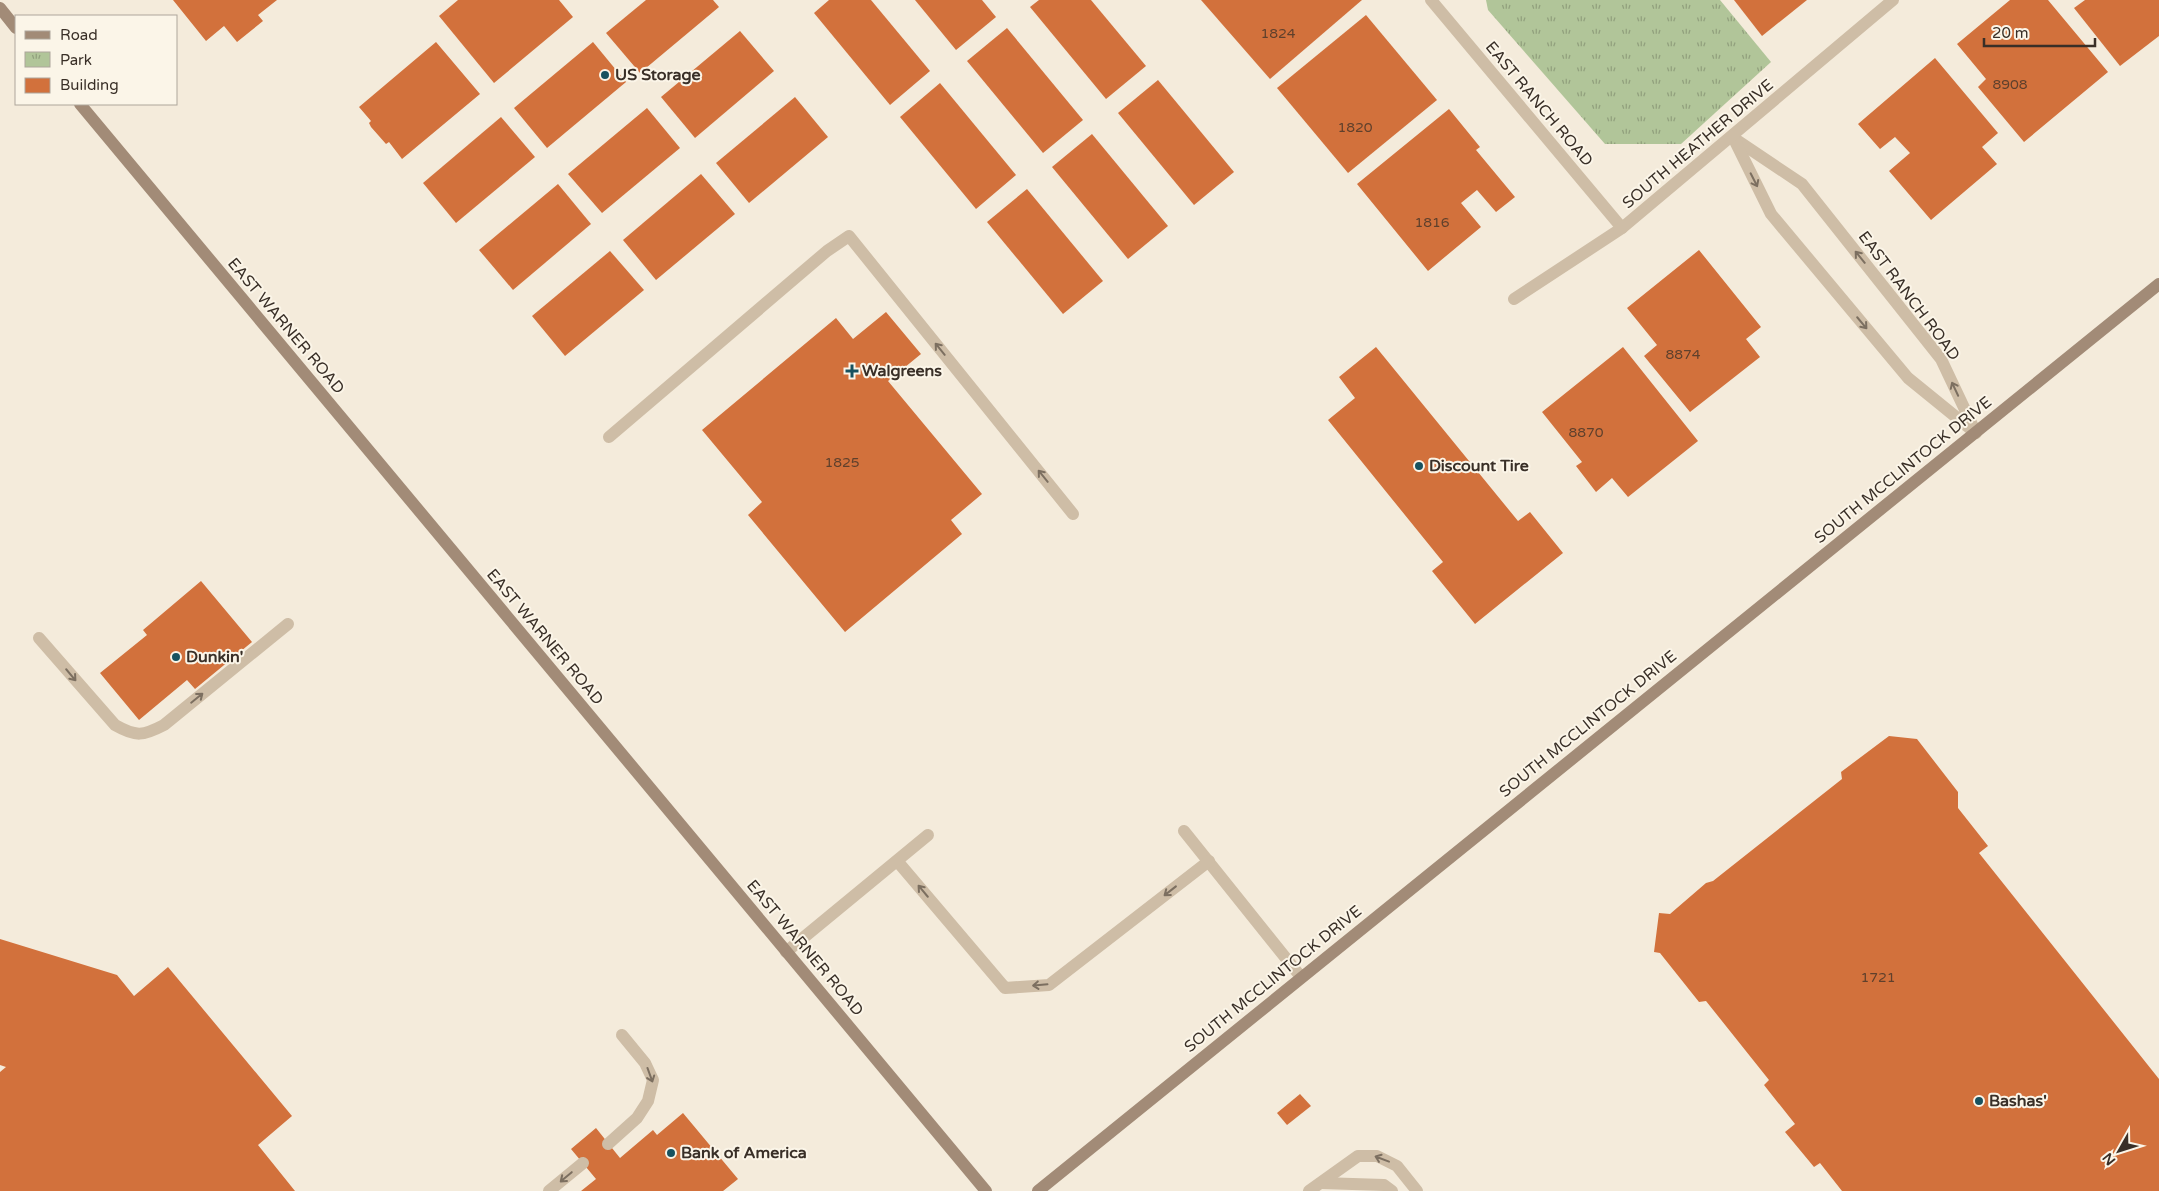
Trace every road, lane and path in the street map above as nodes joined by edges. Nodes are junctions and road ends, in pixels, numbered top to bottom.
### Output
1 (1431, 0) edge
2 (1893, 0) edge
3 (0, 8) edge
4 (15, 27) edge
5 (81, 105) edge
6 (1732, 137) junction
7 (1622, 228) junction
8 (2159, 284) edge
9 (1514, 299) dead end
10 (1976, 433) junction
11 (609, 437) dead end
12 (1073, 514) dead end
13 (288, 624) dead end
14 (39, 638) dead end
15 (1184, 831) dead end
16 (928, 835) dead end
17 (1209, 861) junction
18 (898, 862) junction
19 (786, 952) junction
20 (1301, 977) junction
21 (622, 1035) dead end
22 (608, 1144) dead end
23 (583, 1163) dead end
24 (1321, 1183) junction
25 (549, 1191) edge
26 (986, 1191) edge
27 (1038, 1191) edge
28 (1309, 1191) edge
29 (1392, 1191) edge
30 (1417, 1191) edge

1 - 7 street, EAST RANCH ROAD
2 - 6 street, SOUTH HEATHER DRIVE
3 - 4 main road
5 - 19 main road, EAST WARNER ROAD
6 - 7 street, SOUTH HEATHER DRIVE
6 -> 10 street
10 -> 6 street, EAST RANCH ROAD
7 - 9 street, SOUTH HEATHER DRIVE
8 - 10 main road, SOUTH MCCLINTOCK DRIVE
10 - 20 main road, SOUTH MCCLINTOCK DRIVE
12 -> 11 street
14 -> 13 street
15 - 17 street
16 - 18 street
17 -> 18 street
17 - 20 street
18 - 19 street
19 - 26 main road, EAST WARNER ROAD
20 - 27 main road, SOUTH MCCLINTOCK DRIVE
21 -> 22 street
23 -> 25 street
24 - 28 street
24 - 29 street
30 -> 24 street

